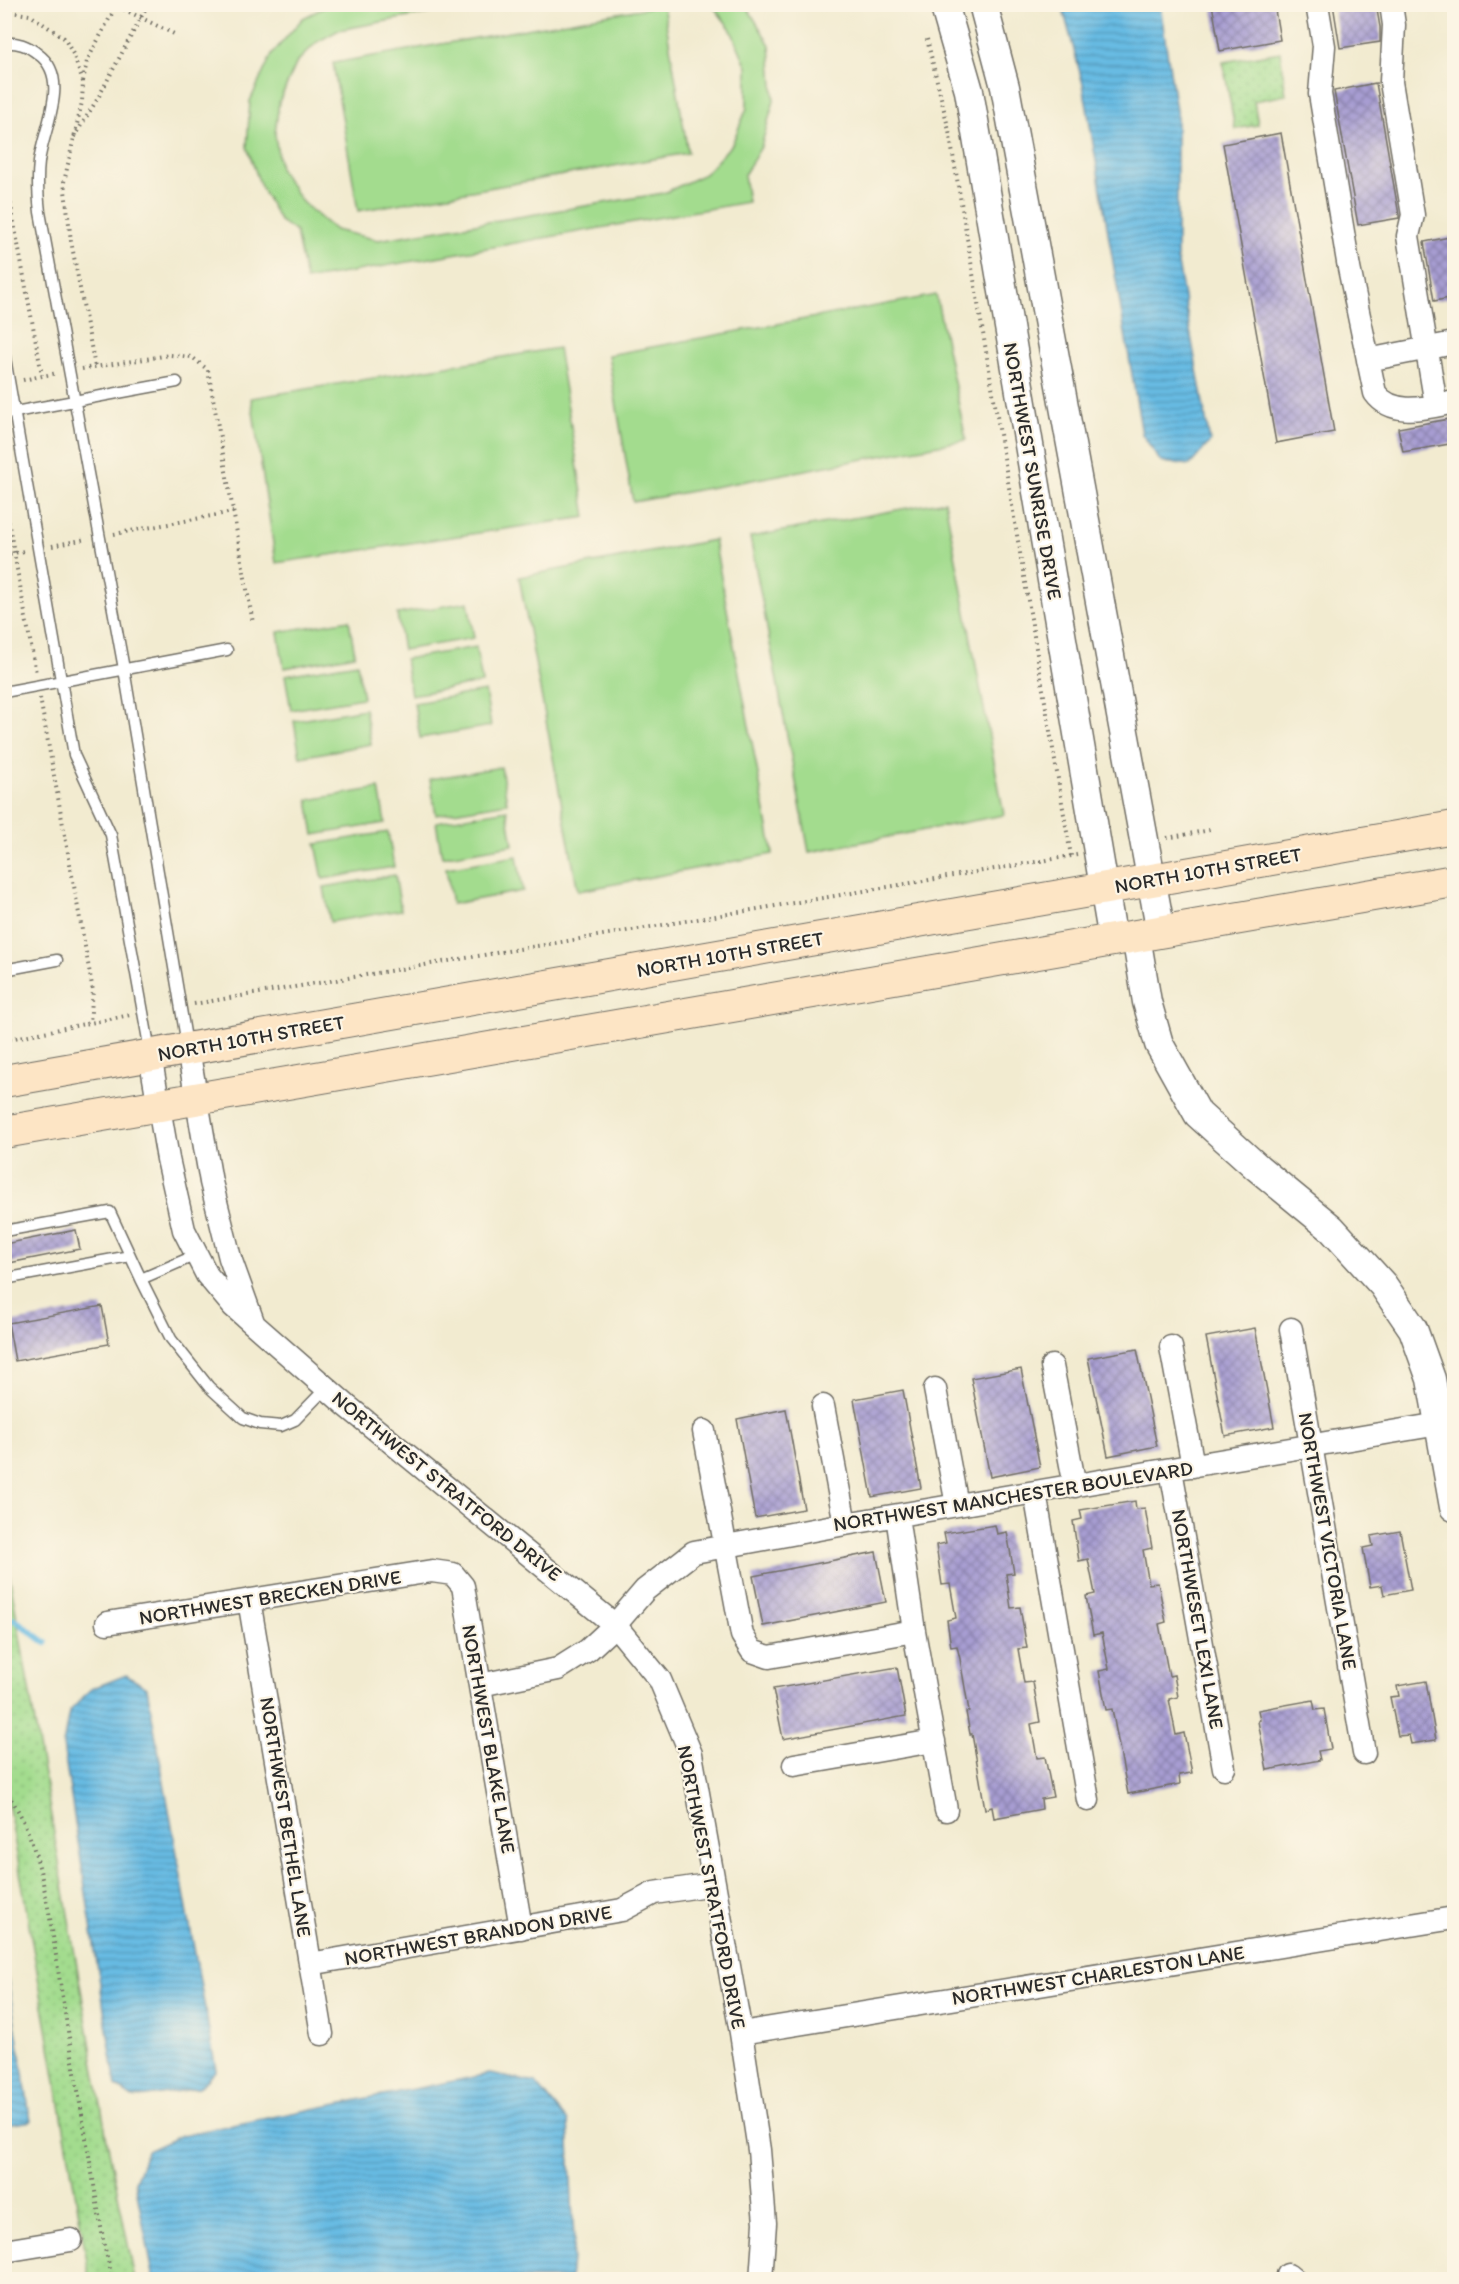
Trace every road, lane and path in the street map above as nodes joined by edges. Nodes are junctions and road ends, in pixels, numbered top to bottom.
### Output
1 (6, 4) edge
2 (148, 4) edge
3 (917, 4) edge
4 (944, 4) edge
5 (983, 4) edge
6 (1317, 4) edge
7 (1391, 4) edge
8 (115, 5) edge
9 (7, 11) dead end
10 (141, 18) junction
11 (922, 25) dead end
12 (174, 34) dead end
13 (925, 35) dead end
14 (4, 43) edge
15 (82, 82) dead end
16 (4, 168) edge
17 (1455, 343) edge
18 (1427, 348) junction
19 (4, 352) edge
20 (1368, 360) junction
21 (95, 367) junction
22 (68, 371) junction
23 (42, 375) junction
24 (10, 382) junction
25 (177, 382) dead end
26 (75, 401) junction
27 (1445, 404) edge
28 (10, 413) edge
29 (4, 498) edge
30 (233, 512) junction
31 (100, 537) junction
32 (39, 548) junction
33 (14, 553) junction
34 (4, 555) edge
35 (253, 623) dead end
36 (226, 650) dead end
37 (124, 669) junction
38 (63, 681) junction
39 (38, 686) junction
40 (4, 692) edge
41 (1455, 827) edge
42 (1152, 880) junction
43 (1455, 881) edge
44 (1104, 889) junction
45 (1137, 936) junction
46 (57, 960) dead end
47 (4, 970) edge
48 (181, 1006) junction
49 (143, 1013) junction
50 (90, 1022) junction
51 (4, 1040) edge
52 (188, 1049) junction
53 (150, 1055) junction
54 (4, 1081) edge
55 (197, 1099) junction
56 (159, 1106) junction
57 (4, 1132) edge
58 (4, 1231) edge
59 (196, 1255) junction
60 (130, 1256) junction
61 (4, 1279) edge
62 (141, 1279) junction
63 (254, 1323) junction
64 (1291, 1329) dead end
65 (1171, 1347) dead end
66 (1052, 1366) dead end
67 (326, 1388) junction
68 (936, 1389) dead end
69 (823, 1406) dead end
70 (1439, 1424) junction
71 (704, 1431) dead end
72 (1312, 1446) junction
73 (1182, 1468) junction
74 (1075, 1486) junction
75 (1035, 1493) junction
76 (957, 1505) junction
77 (1455, 1507) edge
78 (897, 1516) junction
79 (845, 1524) junction
80 (726, 1545) junction
81 (432, 1571) joint
82 (249, 1600) junction
83 (107, 1623) dead end
84 (615, 1625) junction
85 (914, 1631) junction
86 (480, 1685) junction
87 (934, 1741) junction
88 (1364, 1754) dead end
89 (794, 1765) dead end
90 (1224, 1768) dead end
91 (4, 1790) edge
92 (1088, 1800) dead end
93 (946, 1810) dead end
94 (714, 1884) junction
95 (1455, 1918) edge
96 (521, 1928) junction
97 (310, 1964) junction
98 (741, 2033) junction
99 (322, 2034) dead end
100 (71, 2240) dead end
101 (4, 2251) edge
102 (113, 2280) edge
103 (761, 2280) edge

1 - 9 path
2 - 10 path
3 - 11 path
4 - 44 street, NORTHWEST SUNRISE DRIVE
5 - 42 street, NORTHWEST SUNRISE DRIVE
6 - 20 street
7 - 18 street
8 - 10 path
8 - 15 path
10 - 12 path
10 - 21 path
13 - 48 path
14 - 22 lane
16 - 23 path
17 - 18 street
18 - 20 street
18 - 27 street
19 - 24 lane
20 - 27 street
21 - 22 path
21 - 30 path
22 - 23 path
22 - 26 lane
23 - 24 path
24 - 28 lane
25 - 26 lane
26 - 28 lane
26 - 31 lane
28 - 32 lane
29 - 33 path
30 - 31 path
30 - 35 path
31 - 32 path
31 - 37 lane
32 - 33 path
32 - 38 lane
33 - 34 path
33 - 39 path
36 - 37 lane
37 - 38 lane
37 - 48 lane
38 - 39 lane
38 - 49 lane
39 - 40 lane
39 - 50 path
41 - 42 main road, NORTH 10TH STREET
42 - 44 main road, NORTH 10TH STREET
42 - 45 street, NORTHWEST SUNRISE DRIVE
43 - 45 main road
44 - 45 street, NORTHWEST SUNRISE DRIVE
44 - 52 main road, NORTH 10TH STREET
45 - 55 main road
45 - 70 street, NORTHWEST SUNRISE DRIVE
46 - 47 lane
48 - 52 lane
49 - 50 path
49 - 53 lane
50 - 51 path
52 - 53 main road, NORTH 10TH STREET
52 - 55 street, NORTHWEST STRATFORD DRIVE
53 - 54 main road, NORTH 10TH STREET
53 - 56 street, NORTHWEST STRATFORD DRIVE
55 - 56 main road
55 - 63 street, NORTHWEST STRATFORD DRIVE
56 - 57 main road
56 - 59 street, NORTHWEST STRATFORD DRIVE
58 - 60 lane
59 - 62 lane
59 - 63 street, NORTHWEST STRATFORD DRIVE
60 - 61 lane
60 - 62 lane
62 - 67 lane
63 - 67 street, NORTHWEST STRATFORD DRIVE
64 - 72 street, NORTHWEST VICTORIA LANE
65 - 73 street, NORTHWESET LEXI LANE
66 - 74 street
67 - 84 street, NORTHWEST STRATFORD DRIVE
68 - 76 street
69 - 79 street
70 - 72 street, NORTHWEST MANCHESTER BOULEVARD
70 - 77 street, NORTHWEST SUNRISE DRIVE
71 - 80 street
72 - 73 street, NORTHWEST MANCHESTER BOULEVARD
72 - 88 street, NORTHWEST VICTORIA LANE
73 - 74 street, NORTHWEST MANCHESTER BOULEVARD
73 - 90 street, NORTHWESET LEXI LANE
74 - 75 street, NORTHWEST MANCHESTER BOULEVARD
75 - 76 street, NORTHWEST MANCHESTER BOULEVARD
75 - 92 street
76 - 78 street, NORTHWEST MANCHESTER BOULEVARD
78 - 79 street, NORTHWEST MANCHESTER BOULEVARD
78 - 85 street
79 - 80 street, NORTHWEST MANCHESTER BOULEVARD
80 - 84 street, NORTHWEST MANCHESTER BOULEVARD
80 - 85 street
81 - 82 street, NORTHWEST BRECKEN DRIVE
81 - 86 street, NORTHWEST BLAKE LANE
82 - 83 street, NORTHWEST BRECKEN DRIVE
82 - 97 street, NORTHWEST BETHEL LANE
84 - 86 street, NORTHWEST MANCHESTER BOULEVARD
84 - 94 street, NORTHWEST STRATFORD DRIVE
85 - 87 street
86 - 96 street, NORTHWEST BLAKE LANE
87 - 89 street
87 - 93 street
91 - 102 path
94 - 96 street, NORTHWEST BRANDON DRIVE
94 - 98 street, NORTHWEST STRATFORD DRIVE
95 - 98 street, NORTHWEST CHARLESTON LANE
96 - 97 street, NORTHWEST BRANDON DRIVE
97 - 99 street, NORTHWEST BETHEL LANE
98 - 103 street, NORTHWEST STRATFORD DRIVE
100 - 101 street

